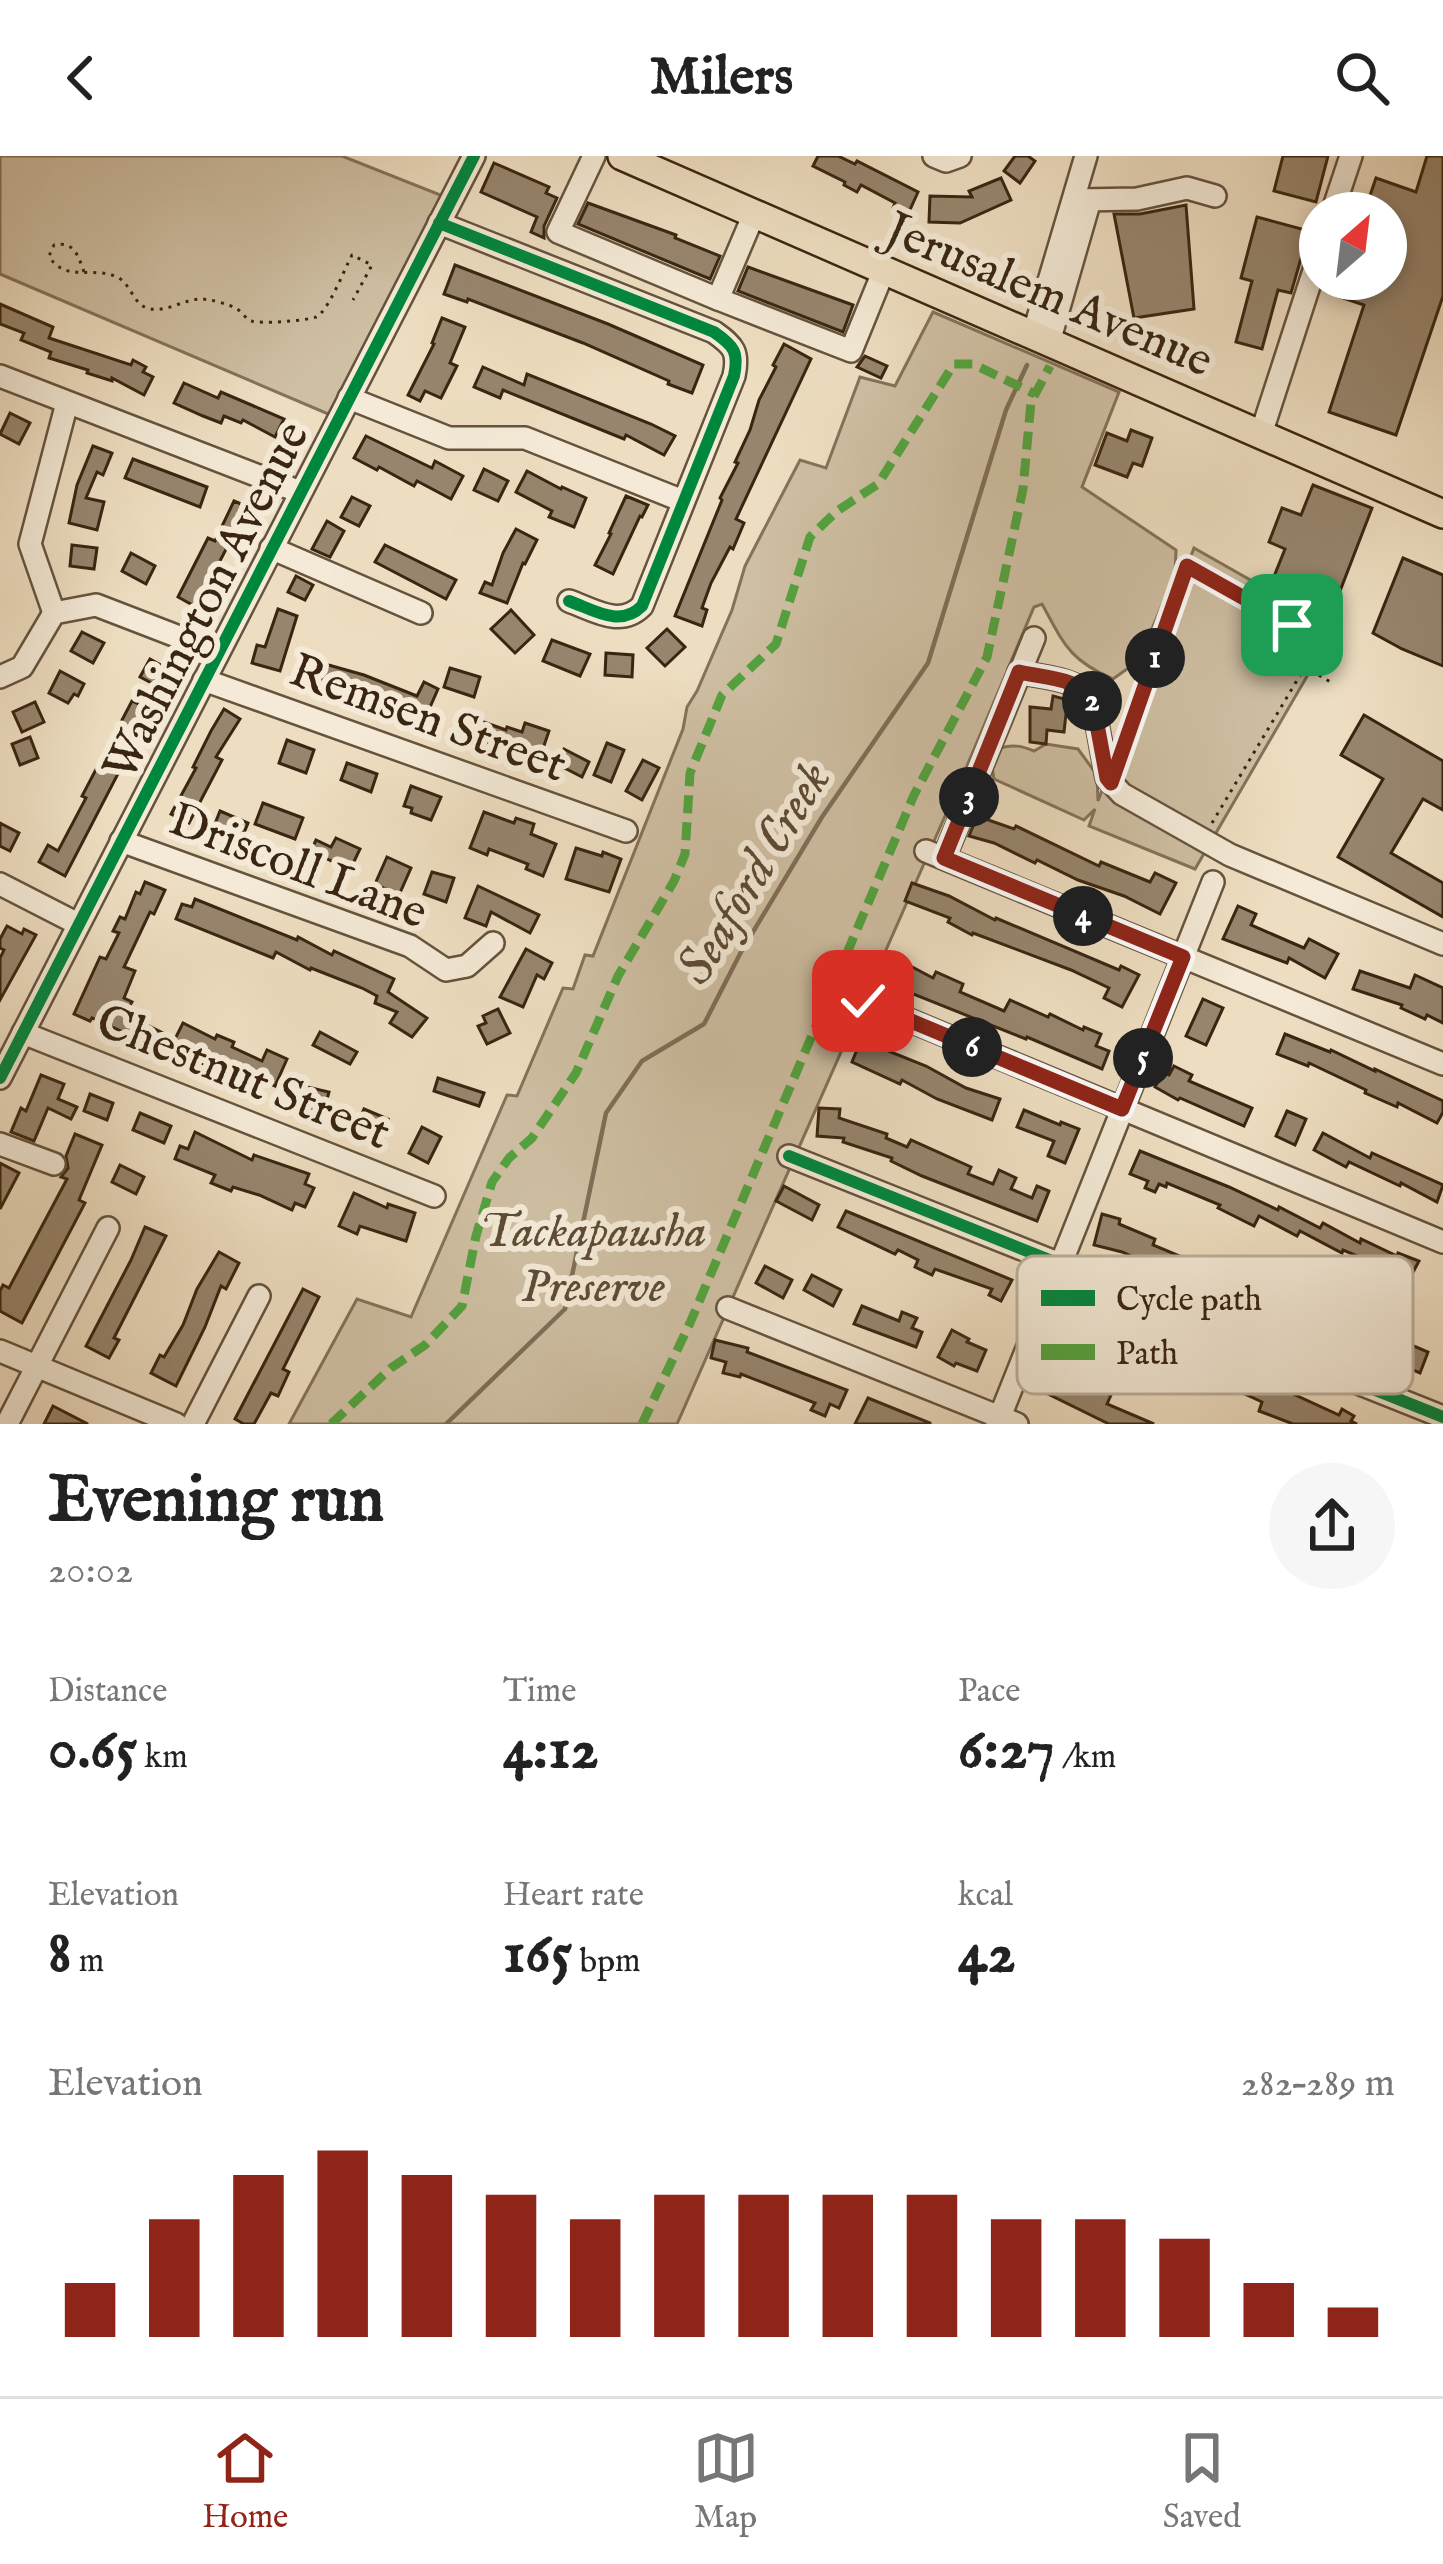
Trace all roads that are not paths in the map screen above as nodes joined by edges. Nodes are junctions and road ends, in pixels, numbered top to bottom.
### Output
1 (474, 156) edge
2 (594, 156) edge
3 (622, 156) edge
4 (1086, 156) edge
5 (1351, 156) edge
6 (1339, 192) edge
7 (1215, 196) dead end
8 (1082, 200) junction
9 (754, 214) junction
10 (439, 223) junction
11 (884, 271) junction
12 (718, 298) junction
13 (1304, 300) edge
14 (1041, 338) junction
15 (0, 376) edge
16 (349, 398) junction
17 (67, 403) junction
18 (1261, 434) junction
19 (300, 492) junction
20 (683, 501) junction
21 (1443, 514) edge
22 (271, 548) junction
23 (569, 601) dead end
24 (54, 613) junction
25 (421, 613) dead end
26 (1034, 638) dead end
27 (218, 652) junction
28 (1019, 672) junction
29 (0, 677) edge
30 (204, 680) junction
31 (626, 831) dead end
32 (121, 841) junction
33 (1213, 882) dead end
34 (0, 884) edge
35 (78, 924) junction
36 (493, 943) dead end
37 (1443, 944) edge
38 (1183, 957) junction
39 (863, 1001) dead end
40 (23, 1034) junction
41 (1443, 1064) edge
42 (0, 1078) edge
43 (1122, 1109) junction
44 (0, 1144) edge
45 (788, 1156) dead end
46 (54, 1164) dead end
47 (434, 1196) dead end
48 (108, 1228) dead end
49 (1443, 1242) edge
50 (1040, 1256) edge
51 (1063, 1256) edge
52 (259, 1296) dead end
53 (728, 1308) dead end
54 (0, 1351) edge
55 (37, 1366) junction
56 (1017, 1385) edge
57 (1385, 1394) edge
58 (1443, 1417) edge
59 (1004, 1422) edge
60 (7, 1424) edge
61 (176, 1424) edge
62 (193, 1424) edge

1 - 10 street, Washington Avenue
2 - 12 street
3 - 9 main road, Jerusalem Avenue
4 - 8 street
5 - 6 street
7 - 8 street
8 - 14 street
9 - 11 main road, Jerusalem Avenue
9 - 12 street
10 - 16 street, Washington Avenue
10 - 20 street
11 - 12 street
11 - 14 main road, Jerusalem Avenue
13 - 18 street
14 - 18 main road, Jerusalem Avenue
15 - 17 street
16 - 19 street, Washington Avenue
16 - 20 street
17 - 19 street
17 - 24 street
18 - 21 main road, Jerusalem Avenue
19 - 22 street, Washington Avenue
20 - 23 street
22 - 25 street
22 - 27 street, Washington Avenue
24 - 27 street
24 - 29 street
26 - 28 street
27 - 30 street, Washington Avenue
28 - 37 street
28 - 38 street
30 - 31 street, Remsen Street
30 - 32 street, Washington Avenue
32 - 35 street, Washington Avenue
32 - 36 street, Driscoll Lane
33 - 38 street
34 - 35 street
35 - 40 street, Washington Avenue
38 - 41 street
38 - 43 street
39 - 43 street
40 - 42 street, Washington Avenue
40 - 47 street, Chestnut Street
43 - 49 street
43 - 51 street
44 - 46 street
45 - 50 street
48 - 55 street
52 - 62 street
53 - 59 street
54 - 55 street
55 - 60 street
55 - 61 street
56 - 59 street
57 - 58 street

